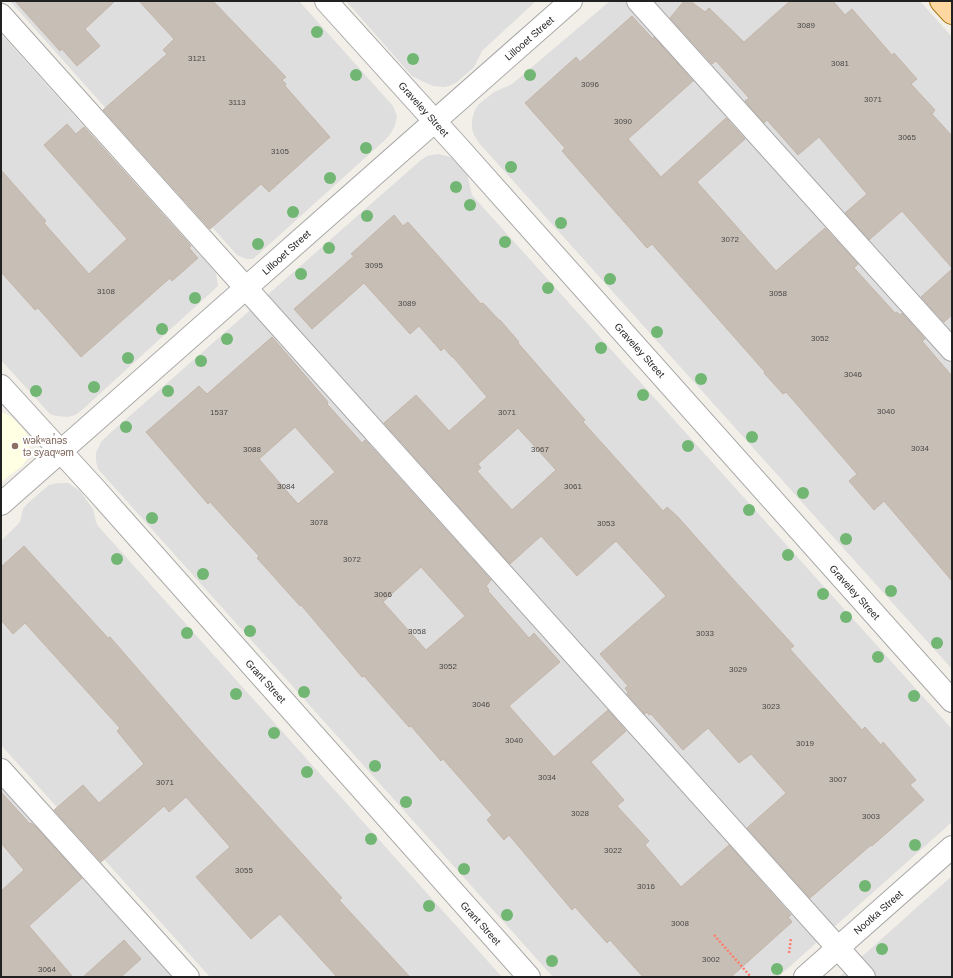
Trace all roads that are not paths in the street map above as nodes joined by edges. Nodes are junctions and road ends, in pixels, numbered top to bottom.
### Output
1 (326, 1) edge
2 (571, 1) edge
3 (638, 1) edge
4 (942, 1) edge
5 (952, 13) edge
6 (1, 15) edge
7 (434, 121) junction
8 (246, 287) junction
9 (952, 350) edge
10 (1, 386) edge
11 (62, 452) junction
12 (1, 504) edge
13 (952, 701) edge
14 (1, 770) edge
15 (952, 847) edge
16 (838, 948) junction
17 (188, 977) edge
18 (529, 977) edge
19 (805, 977) edge
20 (864, 977) edge

1 - 7 street, Graveley Street
2 - 7 street, Lillooet Street
3 - 9 street
4 - 5 main road
6 - 8 street
7 - 8 street, Lillooet Street
7 - 13 street, Graveley Street
8 - 11 street, Lillooet Street
8 - 16 street
10 - 11 street, Grant Street
11 - 12 street, Lillooet Street
11 - 18 street, Grant Street
14 - 17 street
15 - 16 street, Nootka Street
16 - 19 street, Nootka Street
16 - 20 street

